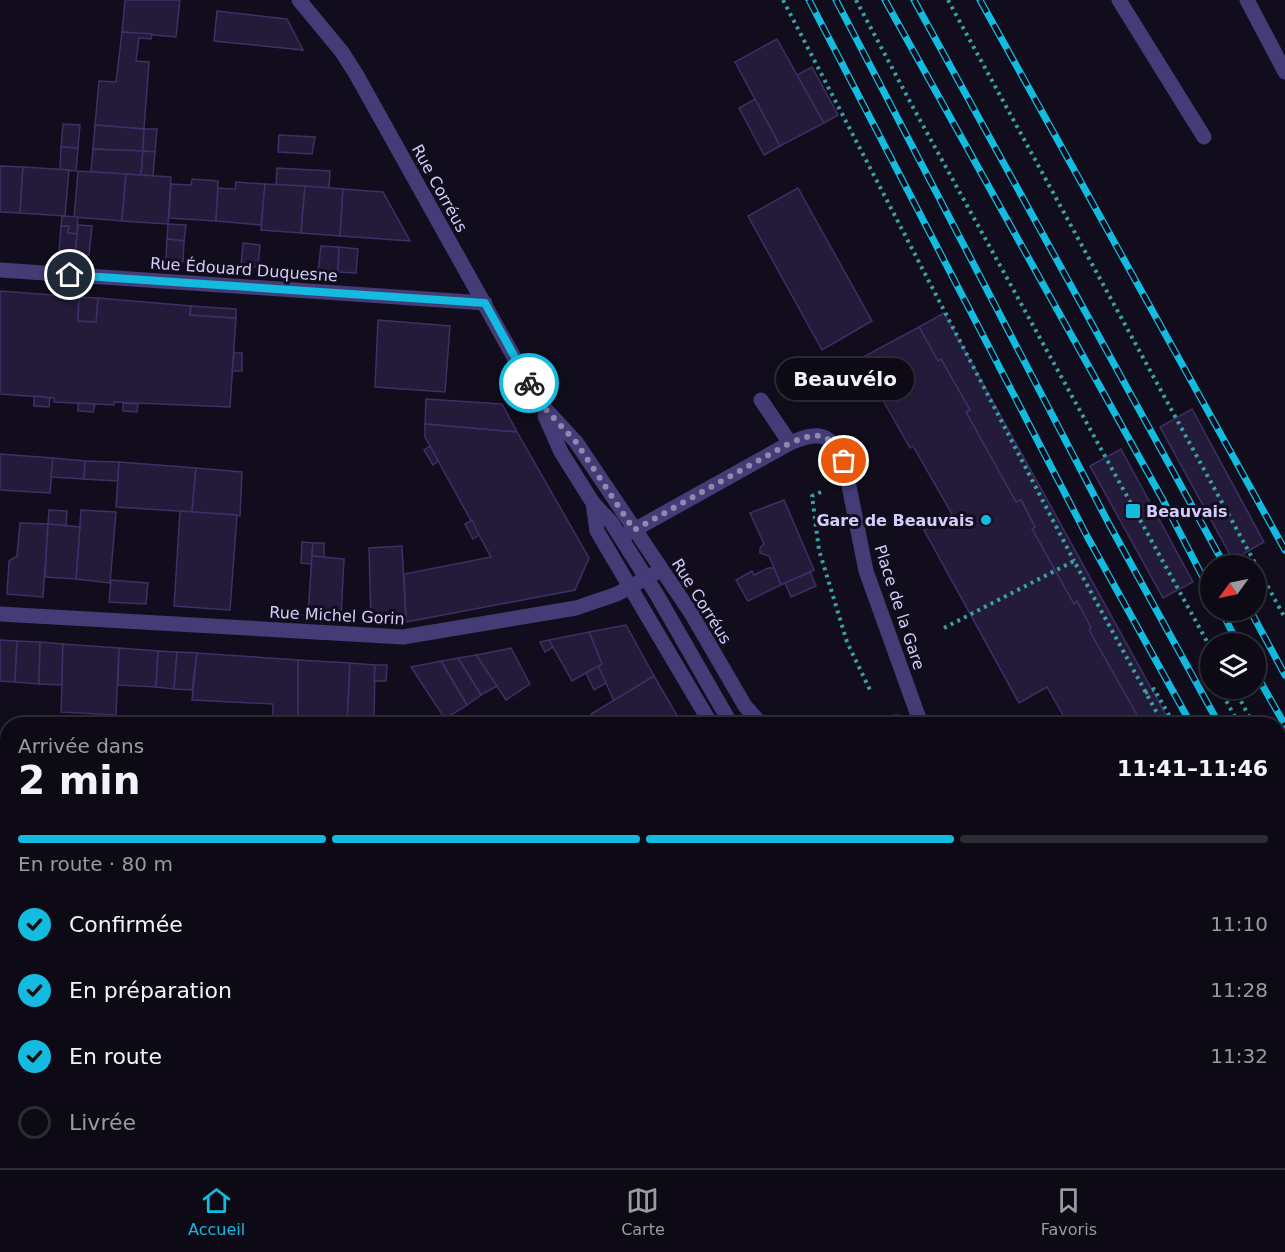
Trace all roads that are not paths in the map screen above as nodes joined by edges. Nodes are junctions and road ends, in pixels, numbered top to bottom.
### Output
1 (299, 0) edge
2 (1119, 0) edge
3 (1250, 1) edge
4 (1285, 72) edge
5 (1204, 137) dead end
6 (0, 270) edge
7 (485, 303) junction
8 (761, 400) dead end
9 (539, 402) junction
10 (790, 443) junction
11 (593, 503) junction
12 (627, 534) junction
13 (607, 546) junction
14 (661, 570) junction
15 (646, 579) junction
16 (631, 587) junction
17 (0, 614) edge
18 (707, 717) edge
19 (727, 717) edge
20 (754, 717) edge
21 (918, 717) edge

1 - 7 street, Rue Corréus
2 - 5 street
3 - 4 street
6 - 7 street, Rue Édouard Duquesne
7 - 9 street, Rue Corréus
8 - 10 street
9 - 11 street, Rue Corréus
9 - 12 street, Rue Corréus
10 - 12 street, Place de la Gare
10 - 21 street, Place de la Gare
11 - 12 street
11 - 13 street, Rue Corréus
12 - 13 street, Place de la Gare
12 - 14 street, Rue Corréus
12 - 15 street
13 - 16 street, Rue Corréus
14 - 15 street, Rue Michel Gorin
14 - 20 street, Rue Corréus
15 - 16 street, Rue Michel Gorin
15 - 19 street
16 - 17 street, Rue Michel Gorin
16 - 18 street, Rue Corréus

